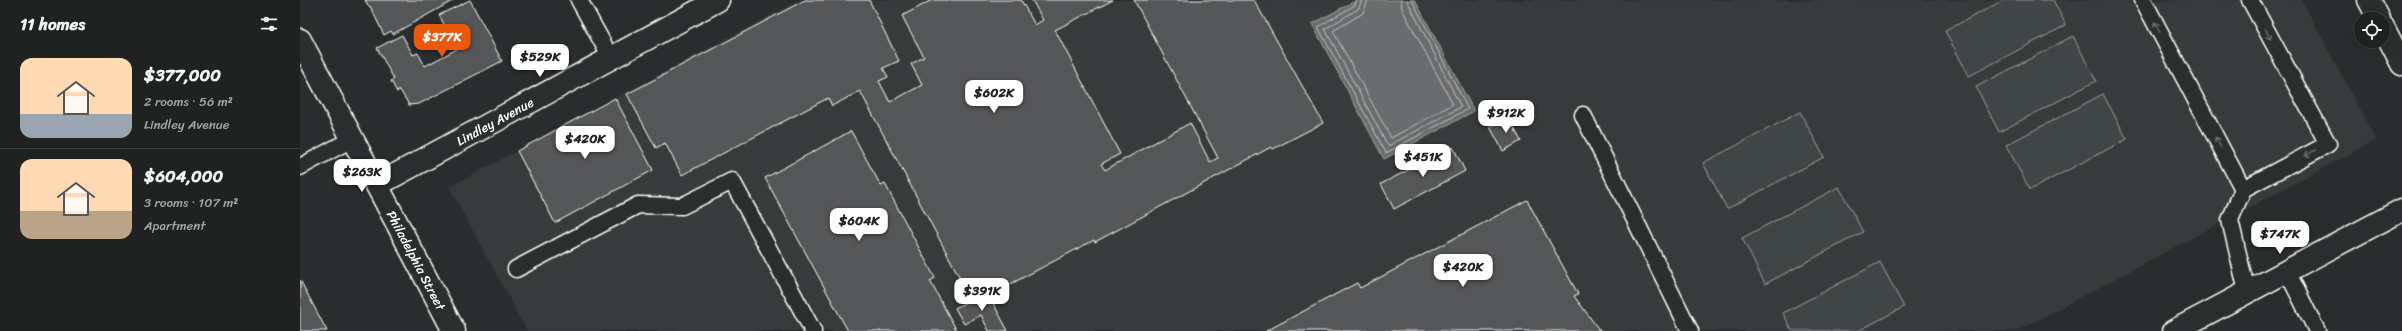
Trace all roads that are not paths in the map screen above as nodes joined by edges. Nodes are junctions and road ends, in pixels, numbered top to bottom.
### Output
1 (579, 0) edge
2 (718, 0) edge
3 (2143, 0) edge
4 (2250, 0) edge
5 (2369, 0) edge
6 (2375, 12) edge
7 (300, 40) edge
8 (2390, 41) edge
9 (611, 58) junction
10 (2402, 64) edge
11 (1583, 115) dead end
12 (352, 139) junction
13 (300, 167) edge
14 (377, 185) junction
15 (2243, 189) junction
16 (2402, 210) edge
17 (516, 269) dead end
18 (2287, 271) junction
19 (2247, 292) junction
20 (454, 331) edge
21 (813, 331) edge
22 (1690, 331) edge
23 (2174, 331) edge
24 (2317, 331) edge

1 - 9 lane
2 - 9 street, Lindley Avenue
15 -> 3 lane
4 -> 15 lane
5 - 6 street
7 - 12 street, Philadelphia Street
8 - 10 street
9 - 14 street, Lindley Avenue
11 - 22 lane
12 - 13 lane
12 - 14 street, Philadelphia Street
14 - 20 street, Philadelphia Street
15 - 19 lane
16 - 18 street
17 - 21 lane
18 - 19 street
18 - 24 lane
19 - 23 street

